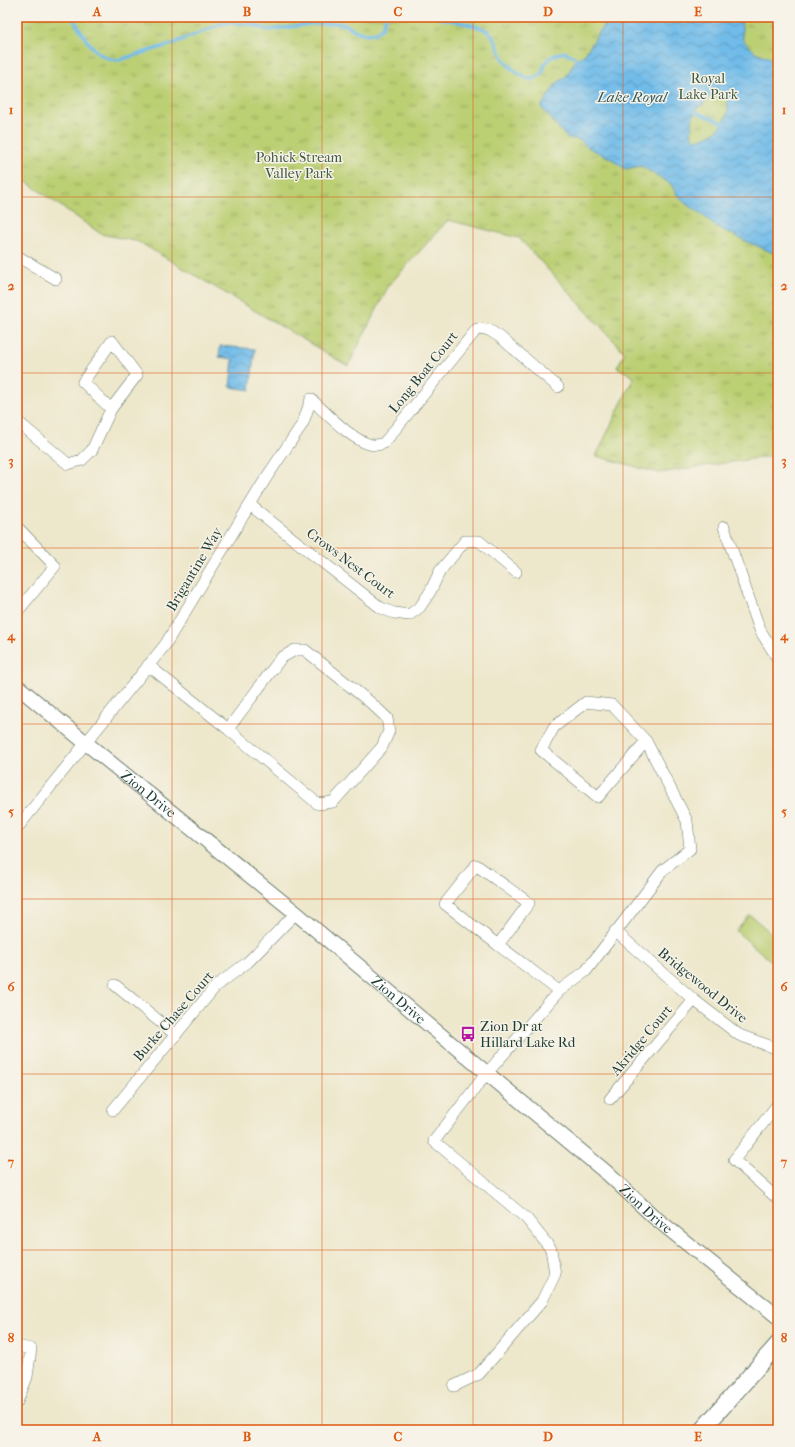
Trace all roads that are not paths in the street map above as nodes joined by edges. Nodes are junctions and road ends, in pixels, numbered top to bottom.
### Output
1 (17, 256) edge
2 (56, 279) dead end
3 (558, 387) dead end
4 (311, 399) joint
5 (111, 409) junction
6 (17, 421) edge
7 (250, 505) junction
8 (17, 527) edge
9 (724, 527) dead end
10 (516, 572) dead end
11 (17, 612) edge
12 (778, 659) edge
13 (148, 665) junction
14 (17, 686) edge
15 (228, 729) junction
16 (646, 742) junction
17 (86, 743) junction
18 (17, 828) edge
19 (296, 913) junction
20 (615, 931) junction
21 (498, 945) junction
22 (115, 985) dead end
23 (560, 991) junction
24 (694, 1000) junction
25 (176, 1034) junction
26 (778, 1049) edge
27 (487, 1073) junction
28 (610, 1099) dead end
29 (778, 1104) edge
30 (113, 1110) dead end
31 (778, 1198) edge
32 (778, 1317) edge
33 (778, 1344) edge
34 (17, 1346) edge
35 (454, 1386) dead end
36 (17, 1402) edge
37 (702, 1430) edge

1 - 2 street
3 - 4 street, Long Boat Court
4 - 7 street, Brigantine Way
5 - 5 street
5 - 6 street
7 - 10 street, Crows Nest Court
7 - 13 street, Brigantine Way
8 - 11 street
9 - 12 street
13 - 15 street
13 - 17 street, Brigantine Way
14 - 17 street, Zion Drive
15 - 15 street
16 - 16 street
16 - 20 street
17 - 18 street, Brigantine Way
17 - 19 street, Zion Drive
19 - 25 street, Burke Chase Court
19 - 27 street, Zion Drive
20 - 23 street
20 - 24 street, Bridgewood Drive
21 - 21 street
21 - 23 street
22 - 25 street
23 - 27 street
24 - 26 street, Bridgewood Drive
24 - 28 street, Akridge Court
25 - 30 street, Burke Chase Court
27 - 32 street, Zion Drive
27 - 35 street
29 - 31 street
33 - 37 main road
34 - 36 street

